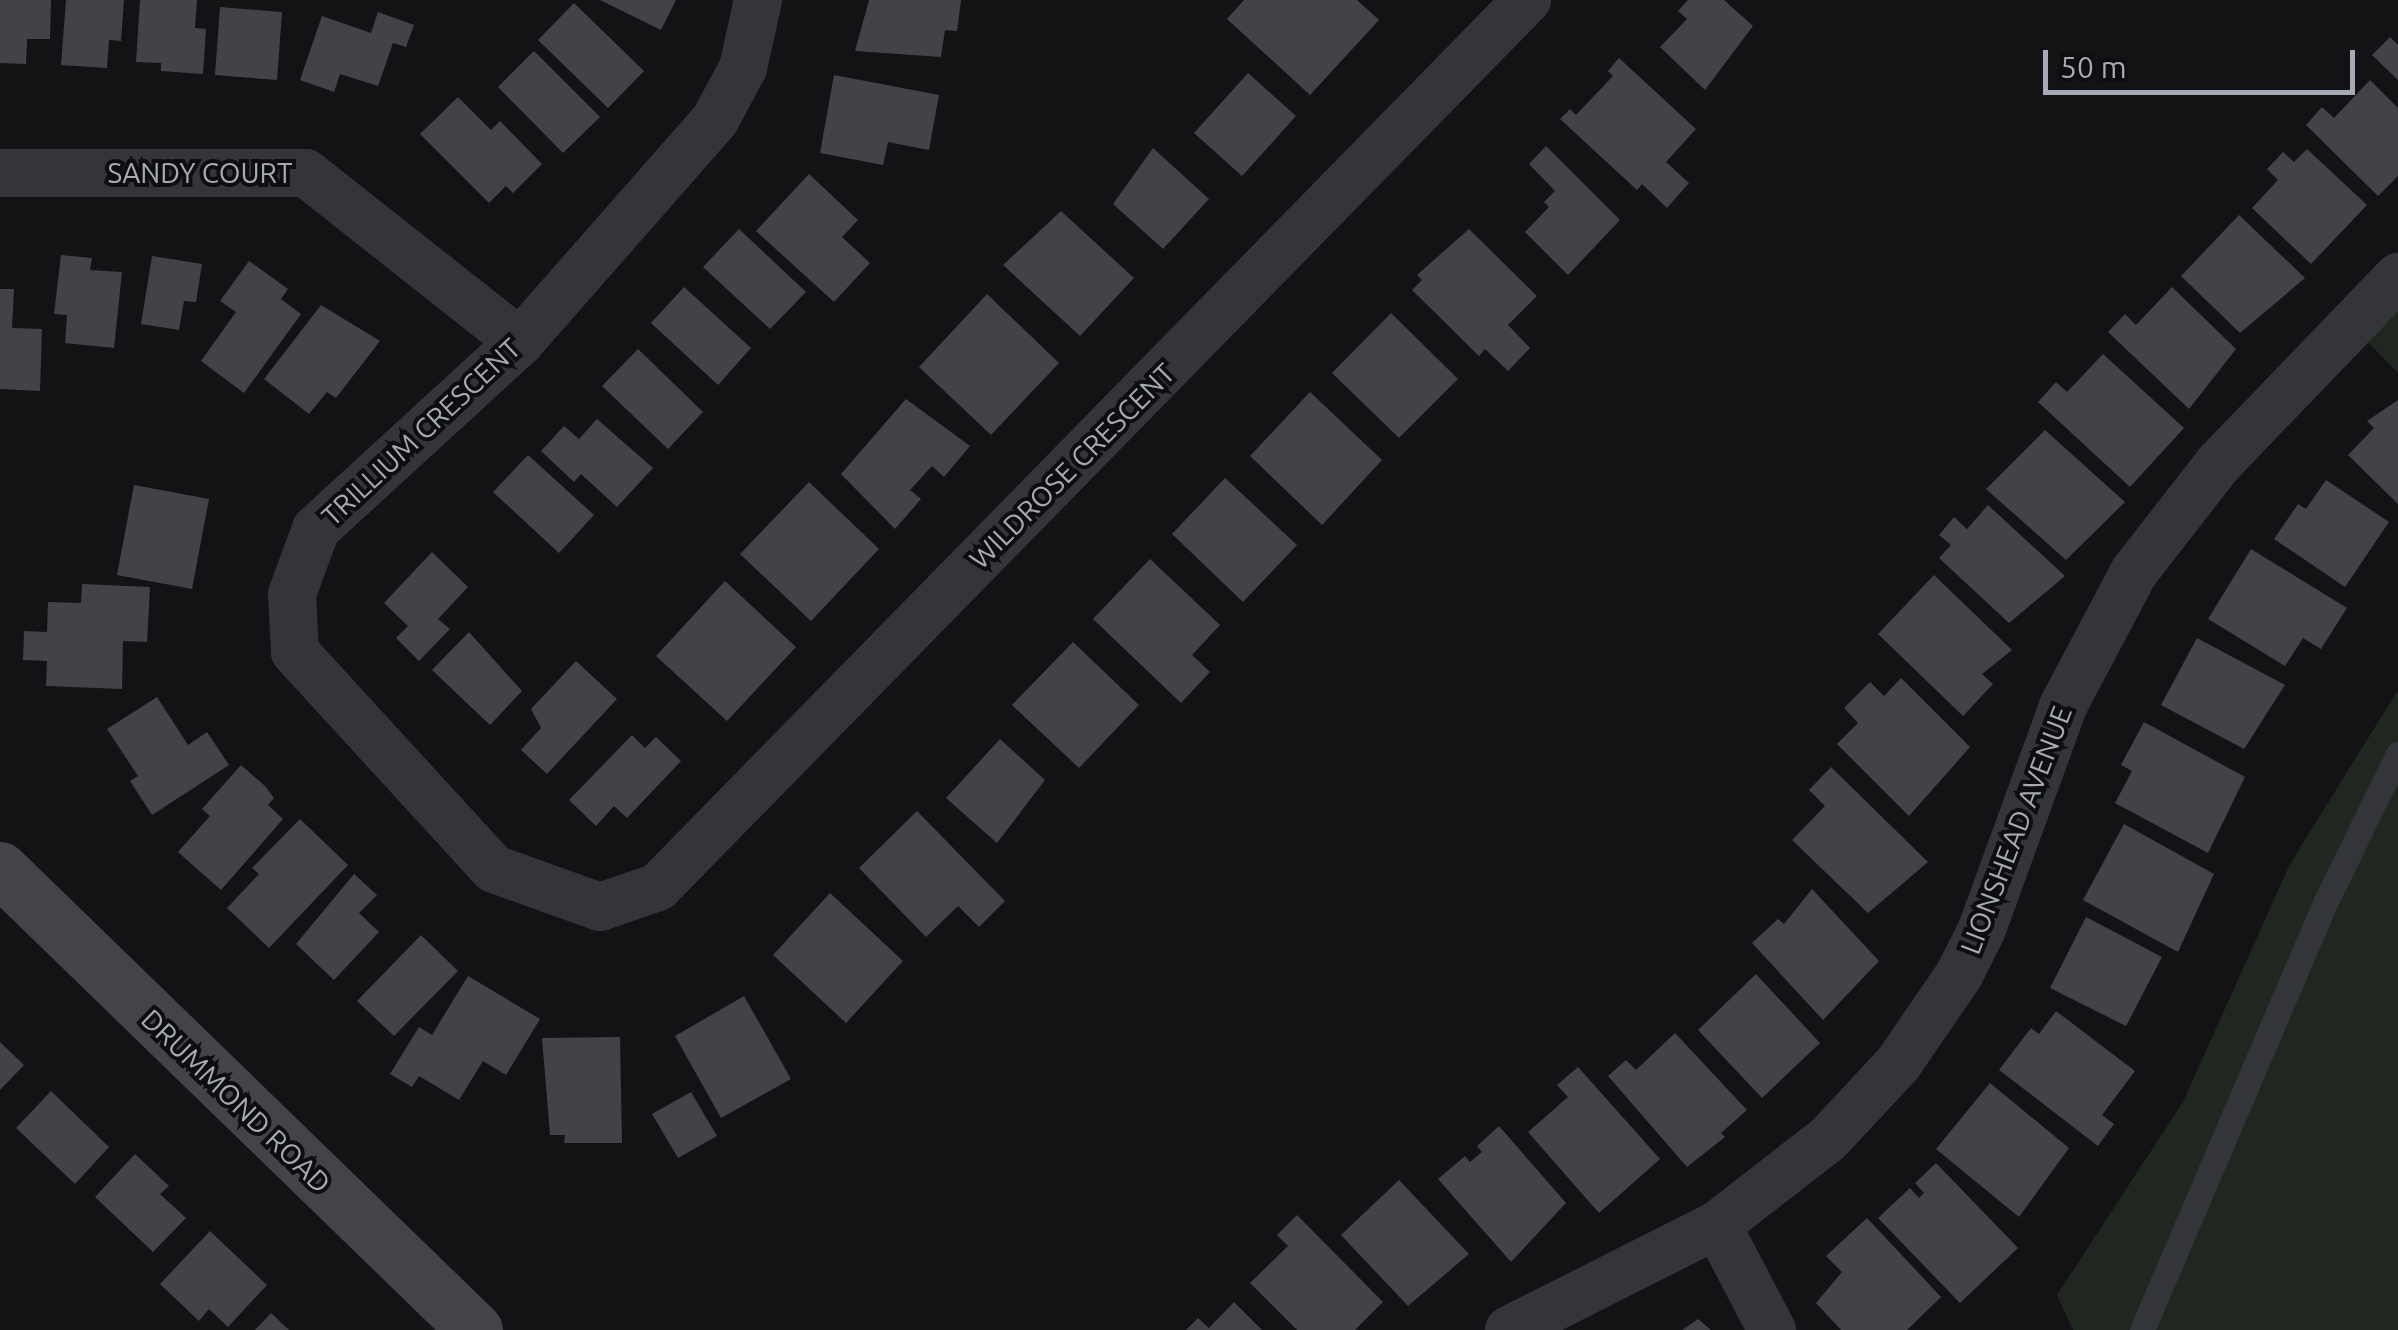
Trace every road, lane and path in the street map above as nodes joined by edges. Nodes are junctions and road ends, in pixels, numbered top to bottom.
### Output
1 (758, 0) edge
2 (1527, 0) edge
3 (0, 173) edge
4 (2398, 278) edge
5 (520, 342) junction
6 (2398, 754) edge
7 (0, 869) edge
8 (600, 907) joint
9 (1717, 1224) junction
10 (475, 1330) edge
11 (1508, 1330) edge
12 (1772, 1330) edge
13 (2142, 1330) edge

1 - 5 street, TRILLIUM CRESCENT
2 - 8 street, WILDROSE CRESCENT
3 - 5 street, SANDY COURT
4 - 9 street, LIONSHEAD AVENUE
5 - 8 street, TRILLIUM CRESCENT
6 - 13 lane
7 - 10 street, DRUMMOND ROAD
9 - 11 street, LIONSHEAD AVENUE
9 - 12 street

